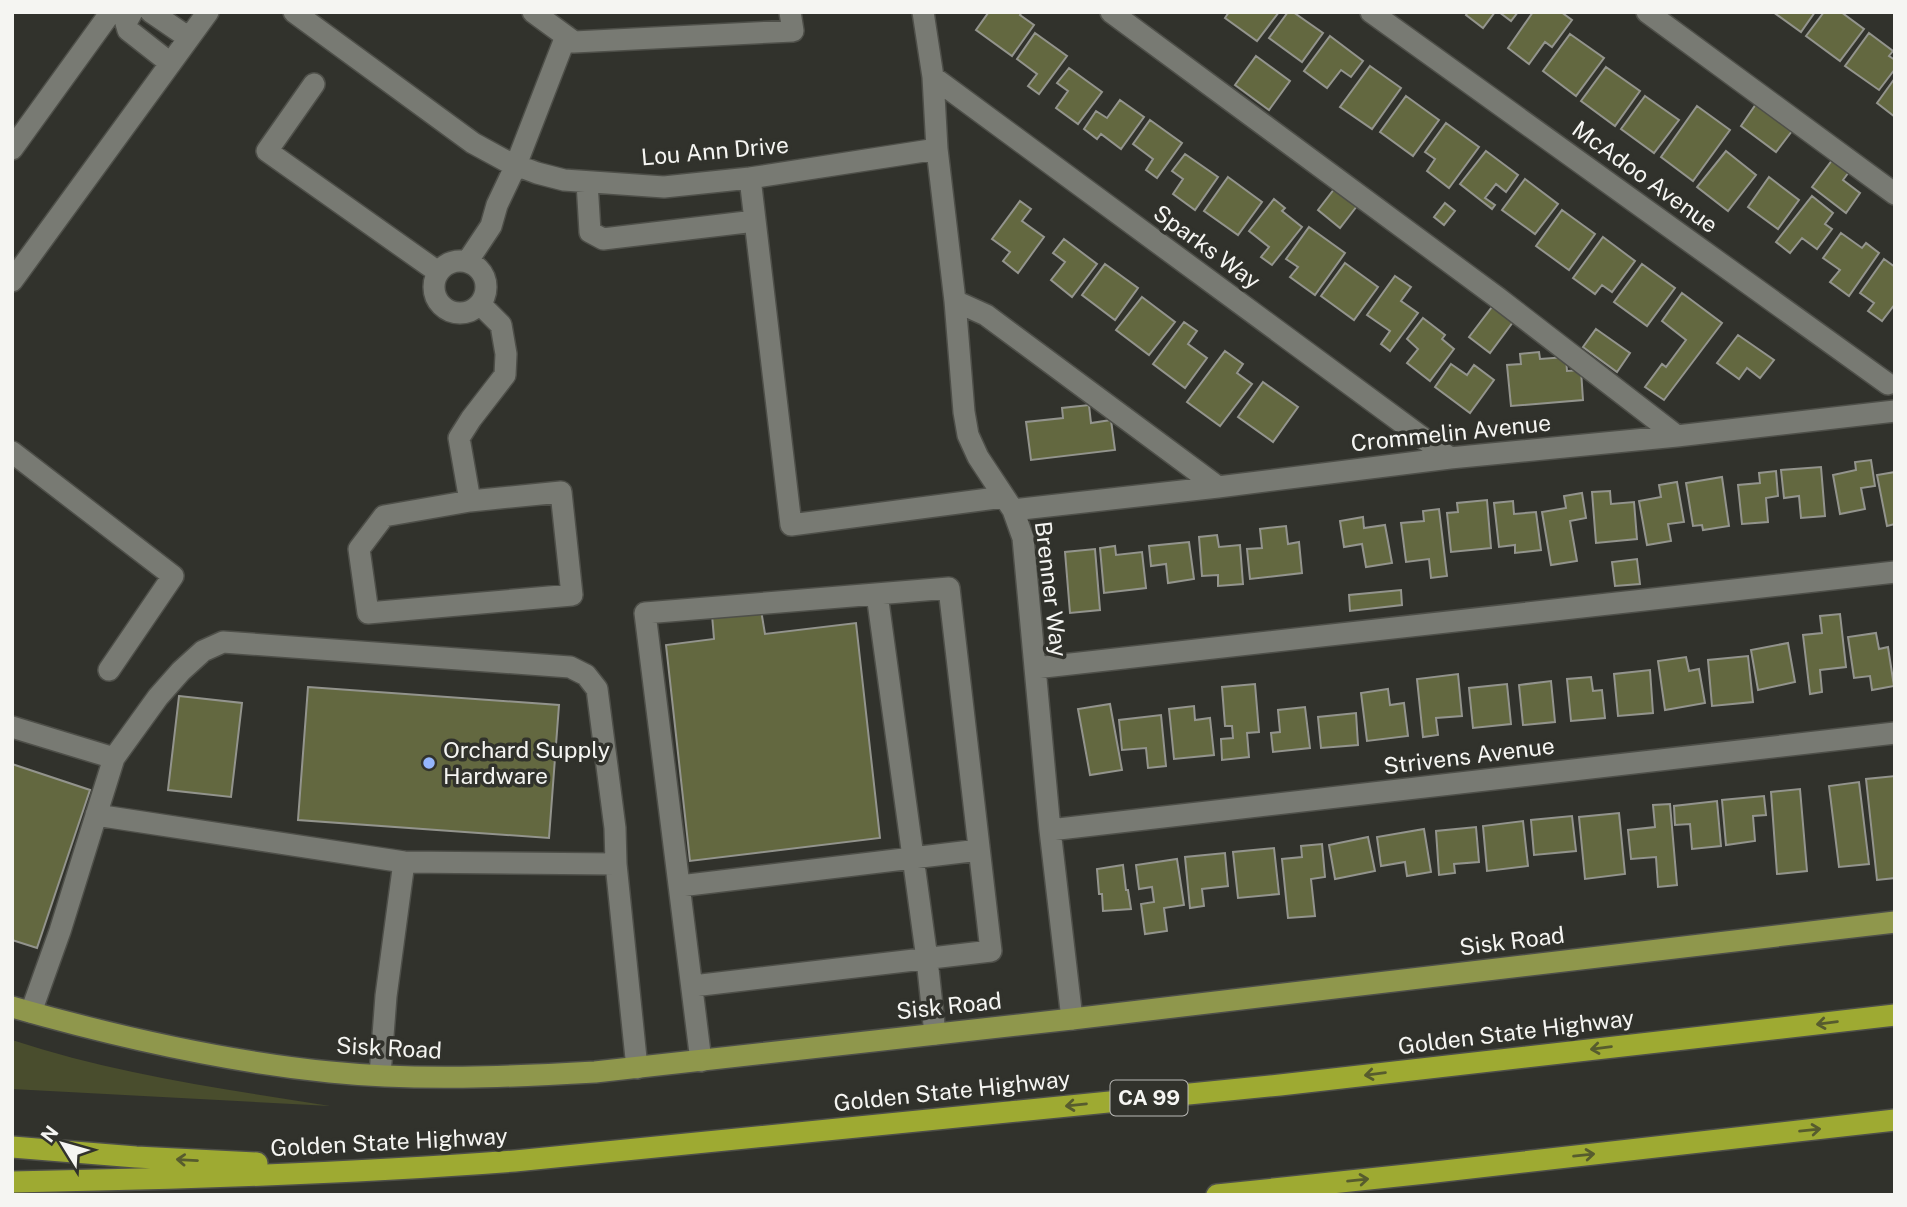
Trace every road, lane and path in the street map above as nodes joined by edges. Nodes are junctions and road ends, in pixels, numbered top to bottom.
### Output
1 (208, 12) edge
2 (294, 12) edge
3 (533, 12) edge
4 (790, 12) edge
5 (923, 12) edge
6 (1111, 12) edge
7 (1371, 12) edge
8 (1647, 12) edge
9 (130, 13) edge
10 (566, 36) junction
11 (189, 38) junction
12 (170, 63) junction
13 (933, 77) junction
14 (314, 84) dead end
15 (12, 149) edge
16 (937, 149) junction
17 (516, 165) junction
18 (750, 178) junction
19 (587, 182) junction
20 (1895, 194) edge
21 (755, 221) junction
22 (467, 262) junction
23 (438, 272) junction
24 (12, 281) edge
25 (955, 301) junction
26 (480, 304) junction
27 (1891, 380) edge
28 (1895, 411) edge
29 (1868, 414) junction
30 (1676, 436) junction
31 (12, 452) edge
32 (1450, 458) junction
33 (1218, 487) junction
34 (470, 501) junction
35 (1009, 503) junction
36 (1895, 572) edge
37 (877, 594) junction
38 (1035, 668) junction
39 (110, 670) dead end
40 (12, 727) edge
41 (1895, 733) edge
42 (114, 758) junction
43 (96, 815) junction
44 (1050, 830) junction
45 (979, 850) junction
46 (913, 858) junction
47 (404, 862) junction
48 (617, 864) junction
49 (680, 886) junction
50 (1895, 922) edge
51 (927, 959) junction
52 (693, 986) junction
53 (22, 1010) edge
54 (1895, 1015) edge
55 (1072, 1019) junction
56 (935, 1034) junction
57 (701, 1061) junction
58 (637, 1068) junction
59 (380, 1075) junction
60 (1895, 1120) edge
61 (12, 1147) edge
62 (402, 1170) junction
63 (12, 1182) edge
64 (1217, 1195) edge

1 - 11 street
2 - 17 street, Lou Ann Drive
3 - 10 street
4 - 10 street
5 - 13 street, Brenner Way
6 - 30 street
7 - 27 street, McAdoo Avenue
8 - 20 street
9 - 11 street
9 - 12 street
9 - 15 street
10 - 17 street
11 - 12 street
12 - 24 street
13 - 16 street, Brenner Way
13 - 32 street, Sparks Way
14 - 23 street
16 - 18 street, Lou Ann Drive
16 - 25 street, Brenner Way
17 - 19 street, Lou Ann Drive
17 - 22 street
18 - 19 street, Lou Ann Drive
18 - 21 street
19 - 21 street
21 - 35 street, Crommelin Avenue
22 - 23 street
22 - 26 street
23 - 26 street
25 - 33 street
25 - 35 street, Brenner Way
26 - 34 street
27 - 29 street
28 - 29 street, Crommelin Avenue
29 - 30 street, Crommelin Avenue
30 - 32 street, Crommelin Avenue
31 - 39 street
32 - 33 street, Crommelin Avenue
33 - 35 street, Crommelin Avenue
34 - 34 street
35 - 38 street, Brenner Way
36 - 38 street
37 - 45 street
37 - 46 street
37 - 49 street
38 - 44 street, Brenner Way
40 - 42 street
41 - 44 street, Strivens Avenue
42 - 43 street
42 - 48 street
43 - 47 street
43 - 53 street
44 - 55 street, Brenner Way
45 - 46 street
45 - 51 street
46 - 49 street
46 - 51 street
47 - 48 street
47 - 59 street
48 - 58 street
49 - 52 street
50 - 55 main road, Sisk Road
51 - 52 street
51 - 56 street
52 - 57 street
53 - 59 main road, Sisk Road
54 -> 62 highway, Golden State Highway / CA 99
55 - 56 main road, Sisk Road
56 - 57 main road, Sisk Road
57 - 58 main road, Sisk Road
58 - 59 main road, Sisk Road
64 -> 60 highway
62 -> 61 highway
62 - 63 highway, Golden State Highway / CA 99

